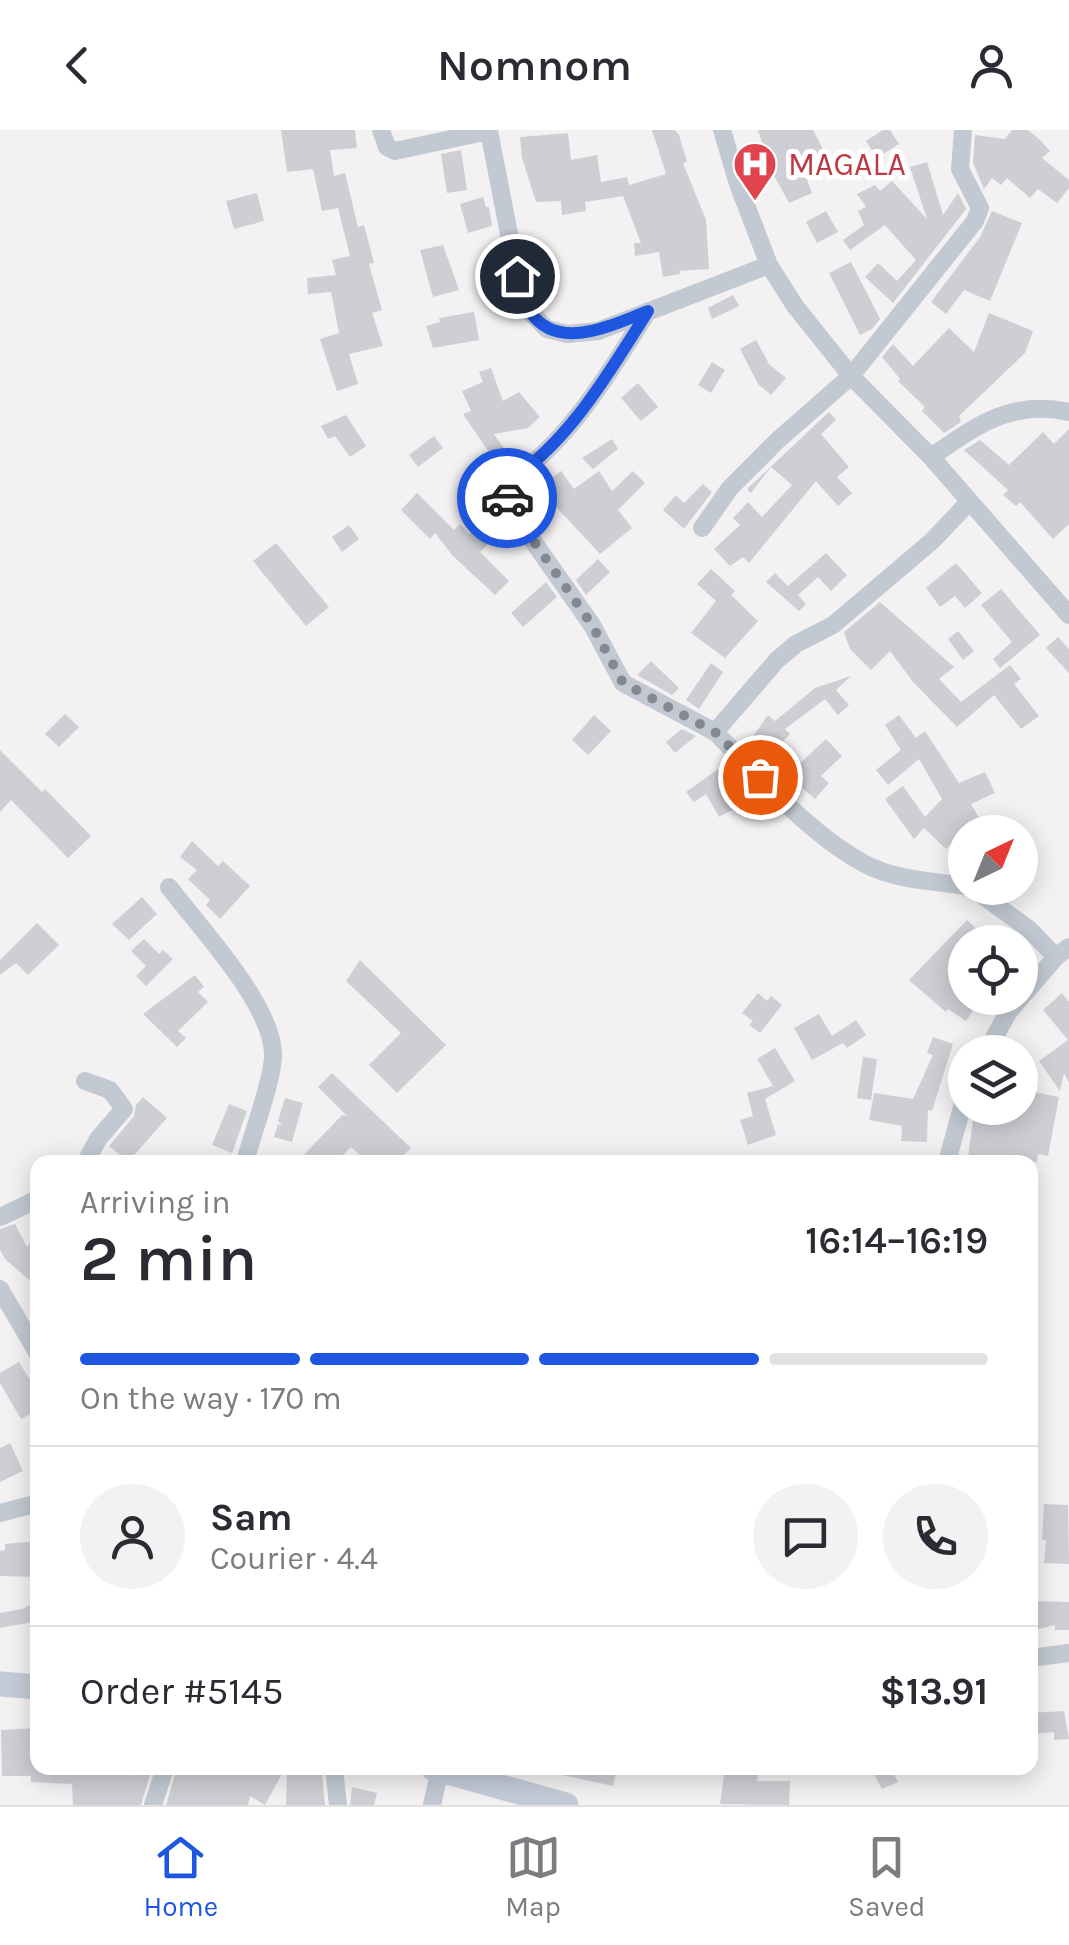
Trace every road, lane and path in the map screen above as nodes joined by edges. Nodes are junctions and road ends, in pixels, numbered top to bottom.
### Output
1 (381, 130) edge
2 (489, 130) edge
3 (722, 130) edge
4 (963, 130) edge
5 (769, 265) junction
6 (648, 311) junction
7 (851, 376) junction
8 (1069, 412) edge
9 (932, 457) junction
10 (969, 502) junction
11 (702, 528) dead end
12 (1069, 615) edge
13 (715, 732) junction
14 (948, 884) edge
15 (169, 888) dead end
16 (995, 905) edge
17 (1062, 952) edge
18 (996, 1035) edge
19 (85, 1081) dead end
20 (957, 1125) edge
21 (90, 1155) edge
22 (247, 1155) edge
23 (949, 1155) edge
24 (30, 1203) edge
25 (0, 1217) edge
26 (0, 1289) edge
27 (30, 1340) edge
28 (30, 1505) edge
29 (0, 1513) edge
30 (1069, 1653) edge
31 (1038, 1657) edge
32 (0, 1684) edge
33 (30, 1686) edge
34 (163, 1775) edge
35 (335, 1775) edge
36 (435, 1775) edge
37 (461, 1775) edge
38 (153, 1805) edge
39 (338, 1805) edge
40 (432, 1805) edge
41 (566, 1805) edge

1 - 2 street
2 - 6 street
3 - 5 street
4 - 7 street
5 - 6 street
5 - 7 street
6 - 13 street
7 - 9 street
7 - 11 street
8 - 9 street
9 - 10 street
10 - 12 street
10 - 13 street
13 - 14 street
15 - 22 street
16 - 17 street
17 - 18 street
19 - 21 street
20 - 23 street
24 - 25 street
26 - 27 street
28 - 29 street
30 - 31 street
32 - 33 main road
34 - 38 street
35 - 39 street
36 - 40 street
37 - 41 main road

